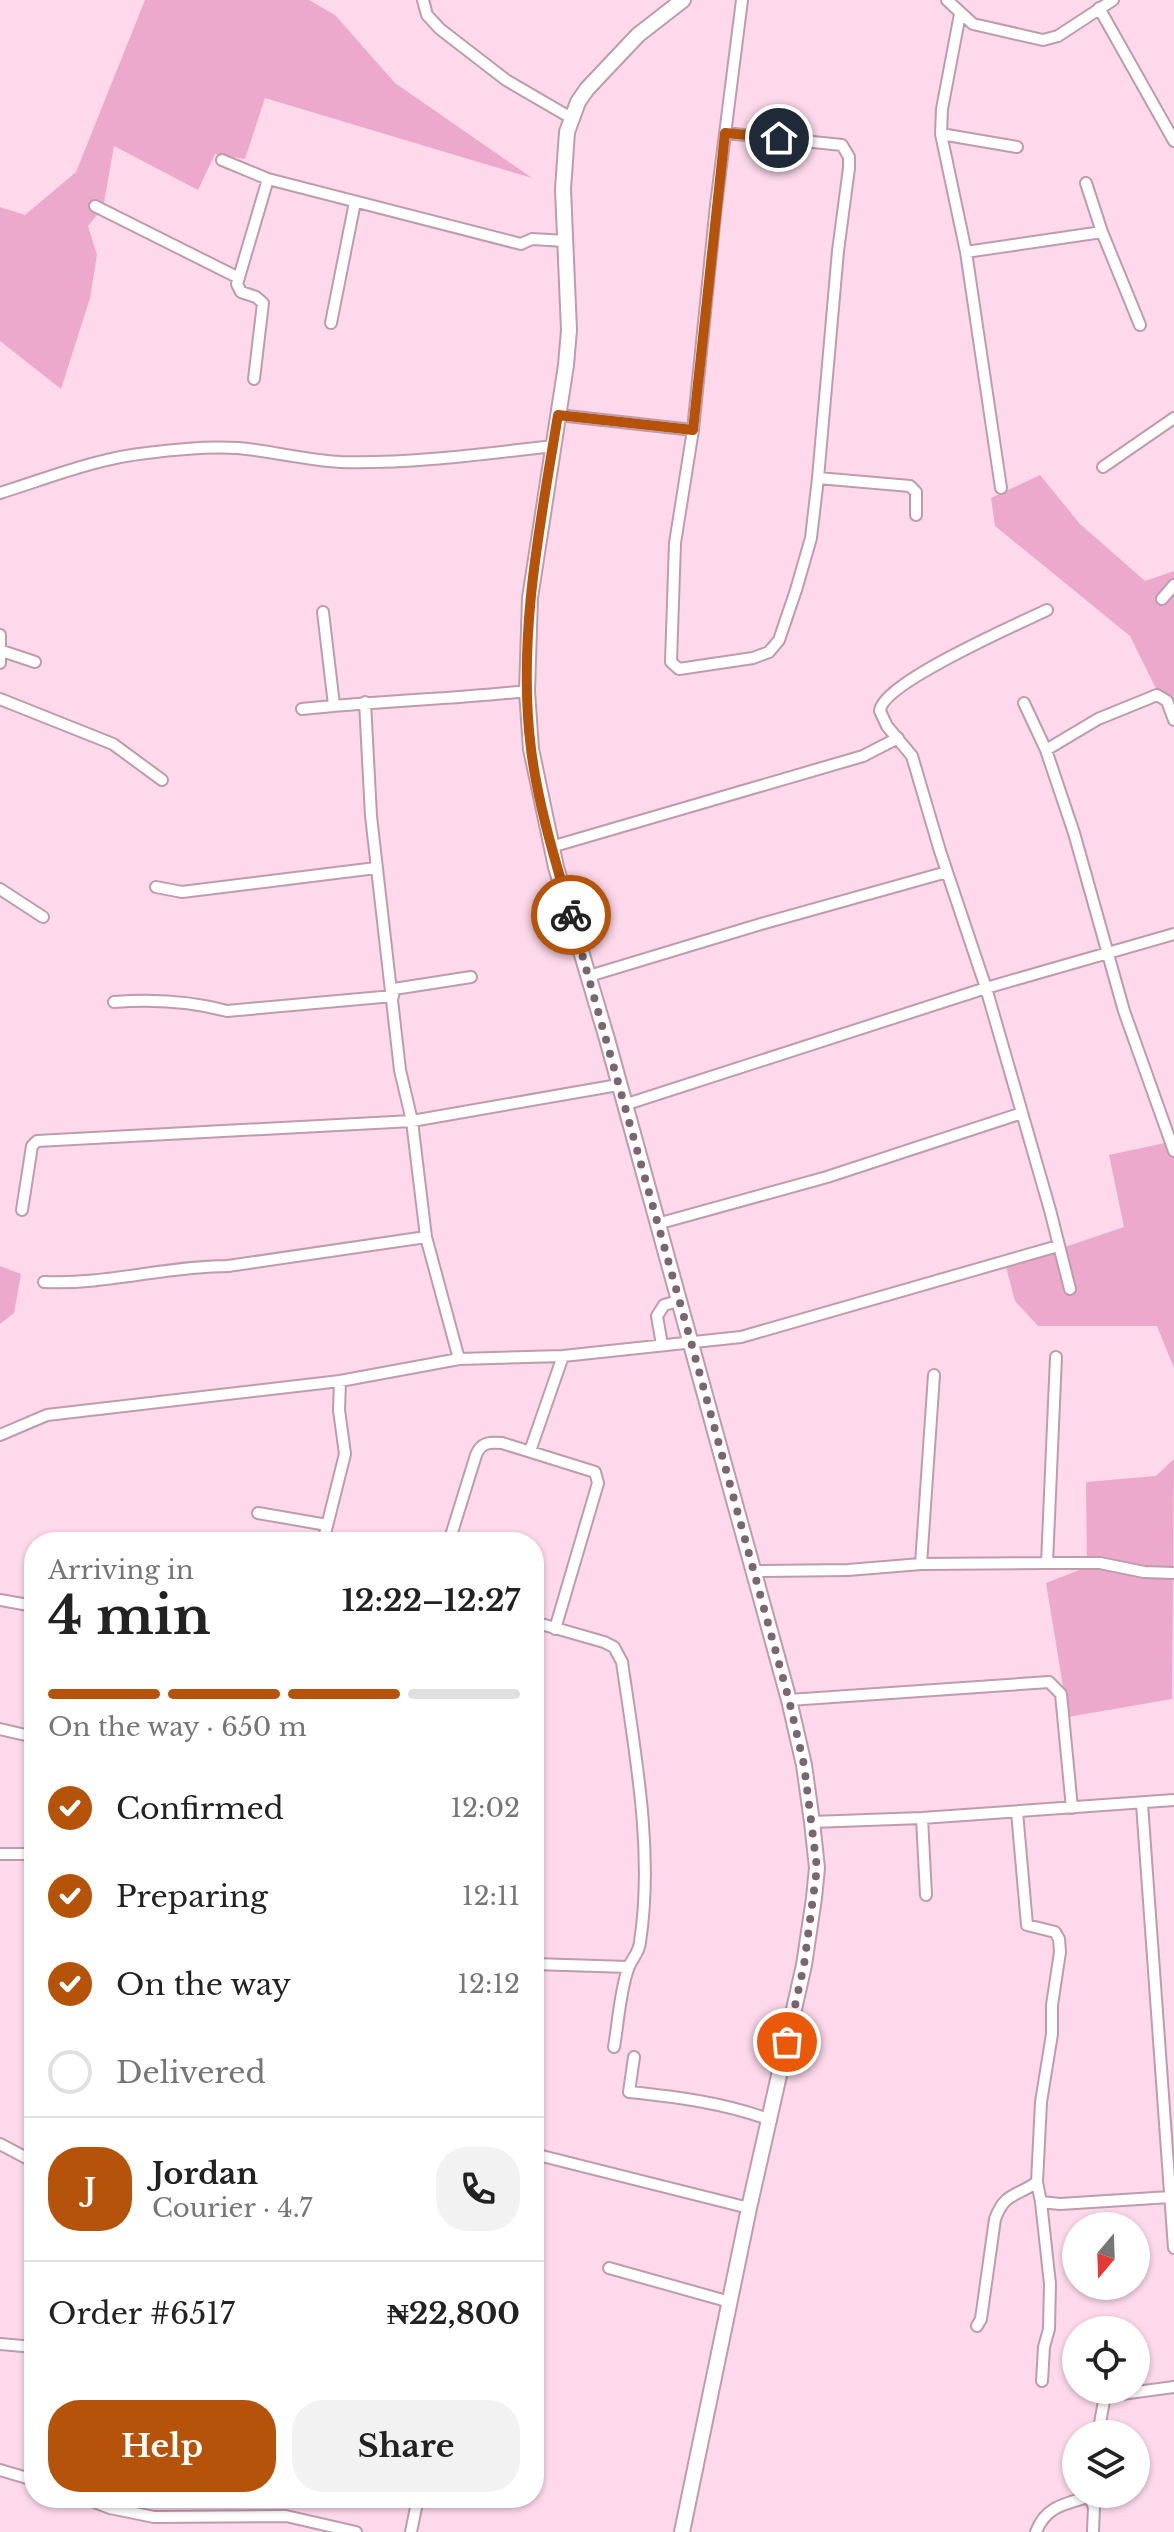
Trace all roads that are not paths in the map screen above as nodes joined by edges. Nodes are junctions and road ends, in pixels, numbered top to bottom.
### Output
1 (423, 0) edge
2 (683, 0) edge
3 (742, 0) edge
4 (947, 0) edge
5 (1113, 0) edge
6 (1099, 8) junction
7 (960, 14) junction
8 (573, 119) junction
9 (725, 133) junction
10 (941, 134) junction
11 (1174, 141) edge
12 (1017, 147) dead end
13 (222, 160) dead end
14 (268, 179) junction
15 (1086, 183) dead end
16 (355, 202) junction
17 (95, 206) dead end
18 (1102, 232) junction
19 (565, 241) junction
20 (966, 252) junction
21 (239, 278) junction
22 (331, 323) dead end
23 (1140, 325) dead end
24 (254, 379) dead end
25 (558, 415) junction
26 (1174, 418) edge
27 (693, 430) junction
28 (553, 446) junction
29 (1103, 467) dead end
30 (818, 478) junction
31 (1001, 488) dead end
32 (0, 493) edge
33 (916, 515) dead end
34 (1174, 585) edge
35 (1162, 599) dead end
36 (1047, 610) dead end
37 (323, 612) dead end
38 (0, 635) edge
39 (1, 657) edge
40 (35, 662) dead end
41 (527, 691) junction
42 (0, 699) edge
43 (365, 702) junction
44 (1024, 703) dead end
45 (334, 705) junction
46 (302, 709) dead end
47 (1174, 720) edge
48 (898, 738) junction
49 (1046, 750) junction
50 (162, 780) dead end
51 (551, 847) junction
52 (376, 868) junction
53 (947, 872) junction
54 (156, 887) dead end
55 (0, 889) edge
56 (43, 917) dead end
57 (1174, 934) edge
58 (1107, 955) junction
59 (589, 976) junction
60 (471, 977) dead end
61 (986, 988) junction
62 (393, 996) junction
63 (114, 1002) dead end
64 (618, 1085) junction
65 (624, 1105) junction
66 (1022, 1113) junction
67 (412, 1121) junction
68 (1174, 1151) edge
69 (22, 1210) dead end
70 (657, 1224) junction
71 (426, 1237) junction
72 (1058, 1246) junction
73 (44, 1282) dead end
74 (1070, 1289) dead end
75 (678, 1301) junction
76 (691, 1342) junction
77 (662, 1345) junction
78 (563, 1356) junction
79 (1056, 1357) dead end
80 (459, 1359) junction
81 (934, 1375) dead end
82 (340, 1381) junction
83 (0, 1435) edge
84 (530, 1451) junction
85 (258, 1513) dead end
86 (327, 1525) junction
87 (325, 1532) edge
88 (452, 1532) edge
89 (1047, 1563) junction
90 (921, 1564) junction
91 (753, 1571) junction
92 (1174, 1573) edge
93 (0, 1600) edge
94 (24, 1604) edge
95 (544, 1625) edge
96 (555, 1629) junction
97 (789, 1700) junction
98 (0, 1729) edge
99 (24, 1735) edge
100 (1174, 1800) edge
101 (1142, 1804) junction
102 (1072, 1808) junction
103 (1017, 1812) junction
104 (922, 1818) junction
105 (812, 1822) junction
106 (0, 1854) edge
107 (24, 1854) edge
108 (926, 1895) dead end
109 (544, 1964) edge
110 (628, 1967) junction
111 (614, 2047) dead end
112 (634, 2057) dead end
113 (771, 2120) junction
114 (0, 2144) edge
115 (24, 2157) edge
116 (544, 2157) edge
117 (1037, 2182) junction
118 (1170, 2197) junction
119 (1041, 2202) junction
120 (749, 2208) junction
121 (1174, 2248) edge
122 (609, 2268) dead end
123 (730, 2302) junction
124 (977, 2326) dead end
125 (0, 2344) edge
126 (24, 2346) edge
127 (1042, 2381) dead end
128 (1174, 2387) edge
129 (1101, 2420) edge
130 (0, 2470) edge
131 (24, 2477) edge
132 (1062, 2505) edge
133 (110, 2508) edge
134 (416, 2508) edge
135 (1094, 2508) edge
136 (411, 2531) edge
137 (356, 2532) edge
138 (682, 2532) edge
139 (1036, 2532) edge
140 (1093, 2532) edge

1 - 8 street
2 - 8 street
3 - 9 street
4 - 7 street
5 - 6 street
6 - 7 street
6 - 11 street
7 - 10 street
8 - 19 street
9 - 27 street
9 - 30 street
10 - 12 street
10 - 20 street
13 - 14 street
14 - 16 street
14 - 21 street
15 - 18 street
16 - 19 street
16 - 22 street
17 - 21 street
18 - 20 street
18 - 23 street
19 - 25 street
20 - 31 street
21 - 24 street
25 - 27 street
25 - 28 street
26 - 29 street
27 - 30 street
28 - 32 street
28 - 41 street
30 - 33 street
34 - 35 street
36 - 48 street
37 - 45 street
38 - 39 street
39 - 40 street
41 - 43 street
41 - 51 street
42 - 50 street
43 - 45 street
43 - 52 street
44 - 49 street
45 - 46 street
47 - 49 street
48 - 51 street
48 - 53 street
49 - 58 street
51 - 59 street
52 - 54 street
52 - 62 street
53 - 59 street
53 - 61 street
55 - 56 street
57 - 58 street
58 - 61 street
58 - 68 street
59 - 64 street
60 - 62 street
61 - 65 street
61 - 66 street
62 - 63 street
62 - 67 street
64 - 65 street
64 - 67 street
65 - 70 street
66 - 70 street
66 - 72 street
67 - 69 street
67 - 71 street
70 - 75 street
71 - 73 street
71 - 80 street
72 - 74 street
72 - 76 street
75 - 76 street
75 - 77 street
76 - 77 street
76 - 91 street
77 - 78 street
78 - 80 street
78 - 84 street
79 - 89 street
80 - 82 street
81 - 90 street
82 - 83 street
82 - 86 street
84 - 88 street
84 - 96 street
85 - 86 street
86 - 87 street
89 - 90 street
89 - 92 street
90 - 91 street
91 - 97 street
93 - 94 street
95 - 96 street
96 - 110 street
97 - 102 street
97 - 105 street
98 - 99 street
100 - 101 street
101 - 102 street
101 - 118 street
102 - 103 street
103 - 104 street
103 - 117 street
104 - 105 street
104 - 108 street
105 - 113 street
106 - 107 street
109 - 110 street
110 - 111 street
112 - 113 street
113 - 120 street
114 - 115 street
116 - 120 street
117 - 119 street
117 - 124 street
118 - 119 street
118 - 121 street
119 - 127 street
120 - 123 street
122 - 123 street
123 - 138 street
125 - 126 street
128 - 129 street
130 - 131 street
132 - 139 street
133 - 137 street
134 - 136 street
135 - 140 street

